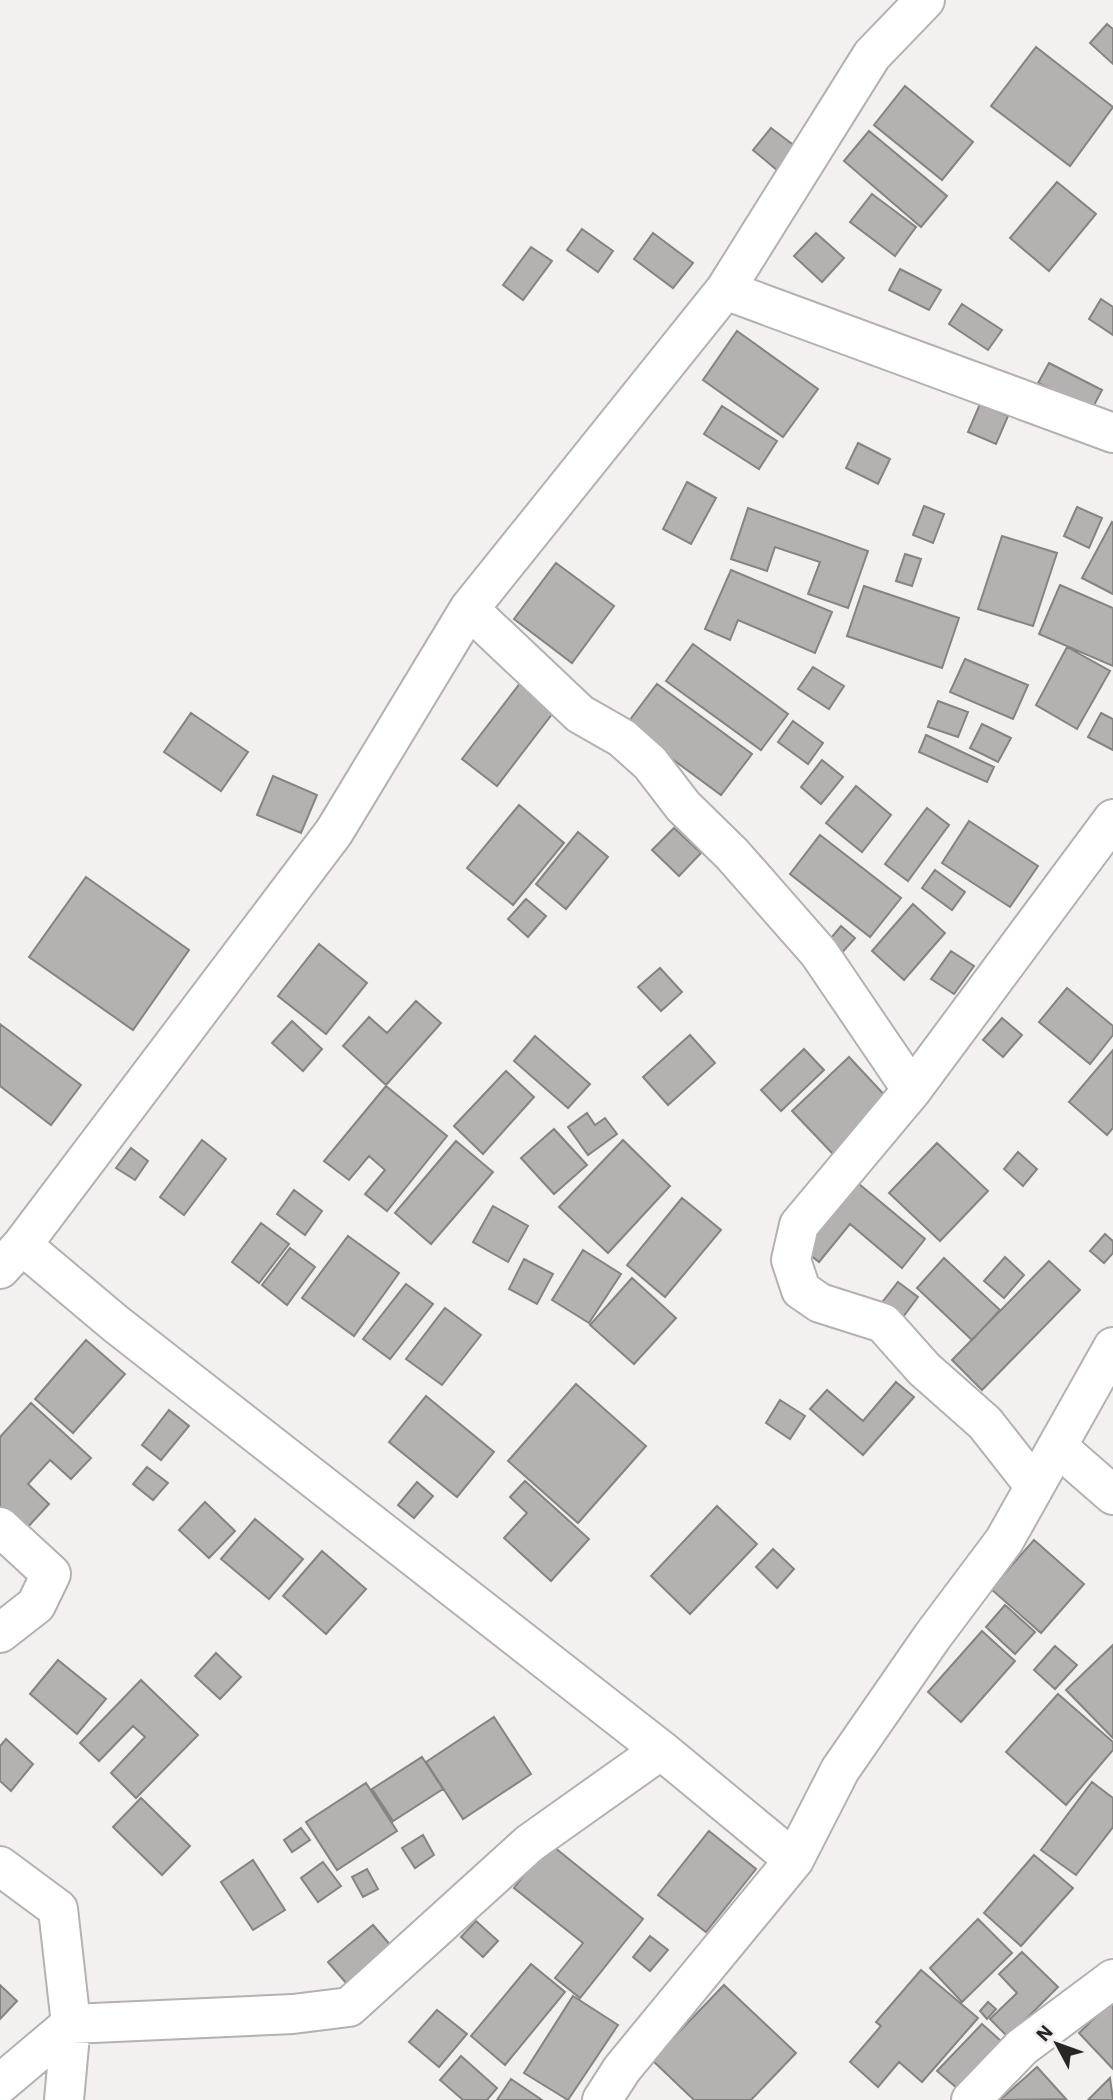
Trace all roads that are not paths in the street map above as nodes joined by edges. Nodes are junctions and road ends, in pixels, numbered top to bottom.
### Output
1 (925, 0) edge
2 (725, 290) junction
3 (1113, 433) edge
4 (469, 609) junction
5 (1113, 819) edge
6 (912, 1090) junction
7 (11, 1257) edge
8 (1113, 1347) edge
9 (1058, 1447) junction
10 (1033, 1484) junction
11 (1113, 1495) edge
12 (0, 1527) edge
13 (0, 1633) edge
14 (661, 1750) junction
15 (794, 1860) junction
16 (0, 1866) edge
17 (1113, 1979) edge
18 (71, 2024) junction
19 (0, 2084) edge
20 (64, 2100) edge
21 (602, 2100) edge
22 (971, 2100) edge

1 - 2 street
2 - 3 street
2 - 4 street
4 - 6 street
4 - 7 street
5 - 6 street
6 - 10 street
7 - 14 street
8 - 9 street
9 - 10 street
9 - 11 street
10 - 15 street
12 - 13 street
14 - 15 street
14 - 18 street
15 - 21 street
16 - 18 street
17 - 22 street
18 - 19 street
18 - 20 street

